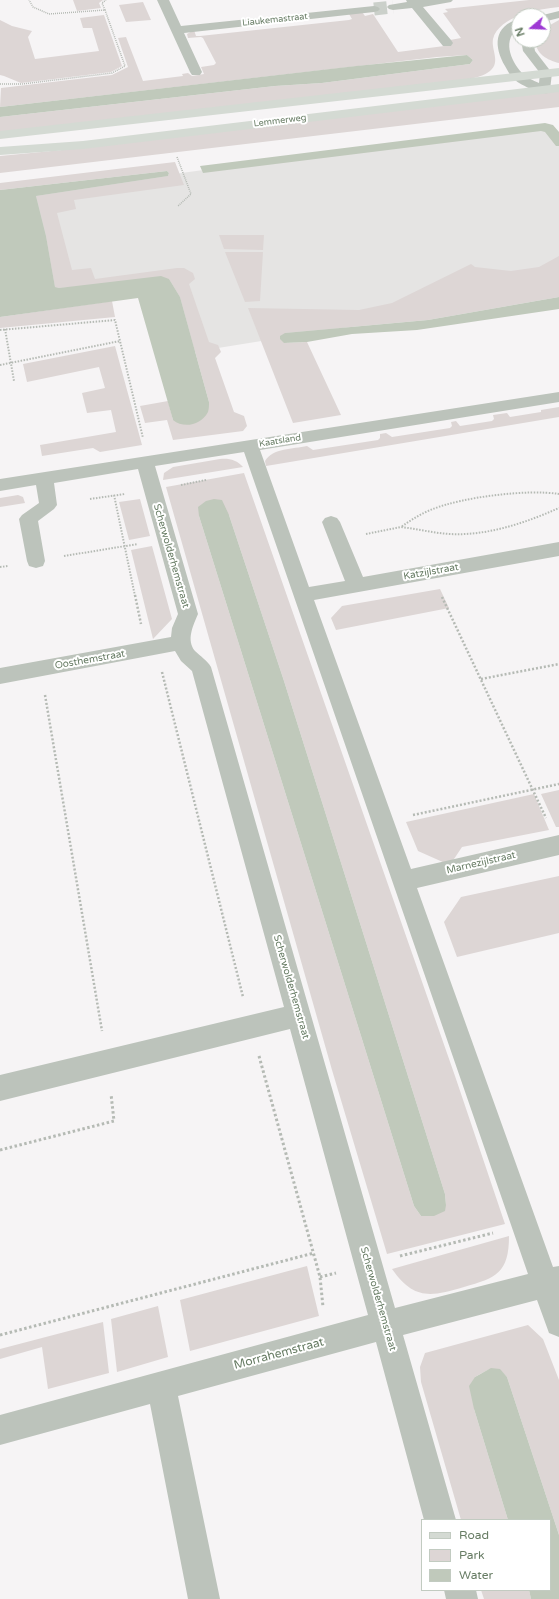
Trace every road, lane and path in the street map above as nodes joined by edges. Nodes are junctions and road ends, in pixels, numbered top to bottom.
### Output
1 (30, 0) edge
2 (106, 0) edge
3 (163, 0) edge
4 (447, 0) edge
5 (414, 2) edge
6 (393, 7) tunnel mouth
7 (374, 9) tunnel mouth
8 (105, 10) junction
9 (511, 29) edge
10 (176, 30) junction
11 (447, 43) dead end
12 (529, 48) edge
13 (196, 72) dead end
14 (559, 72) edge
15 (546, 73) junction
16 (518, 76) junction
17 (0, 84) edge
18 (559, 88) edge
19 (544, 90) junction
20 (0, 135) edge
21 (0, 151) edge
22 (177, 155) dead end
23 (178, 206) dead end
24 (5, 329) junction
25 (0, 330) edge
26 (120, 341) junction
27 (11, 364) junction
28 (0, 365) edge
29 (14, 381) dead end
30 (559, 397) edge
31 (250, 446) junction
32 (145, 462) junction
33 (107, 468) junction
34 (44, 478) junction
35 (0, 485) edge
36 (559, 494) edge
37 (559, 508) edge
38 (331, 522) dead end
39 (401, 527) junction
40 (166, 539) junction
41 (338, 539) junction
42 (125, 547) junction
43 (559, 549) edge
44 (36, 561) junction
45 (0, 567) edge
46 (430, 572) junction
47 (357, 586) junction
48 (304, 596) junction
49 (180, 643) junction
50 (151, 649) junction
51 (559, 664) edge
52 (40, 669) junction
53 (0, 676) edge
54 (481, 679) junction
55 (559, 784) edge
56 (533, 789) junction
57 (383, 822) junction
58 (559, 845) edge
59 (404, 881) junction
60 (299, 1015) junction
61 (251, 1027) junction
62 (107, 1062) junction
63 (0, 1088) edge
64 (0, 1150) edge
65 (525, 1225) junction
66 (314, 1253) junction
67 (368, 1264) junction
68 (320, 1277) junction
69 (552, 1282) edge
70 (559, 1323) edge
71 (385, 1325) junction
72 (0, 1335) edge
73 (326, 1341) junction
74 (161, 1386) junction
75 (0, 1430) edge
76 (440, 1519) edge
77 (204, 1599) edge

1 - 8 path
2 - 8 path
3 - 10 street
4 - 5 street
5 - 6 street
5 - 11 street
7 - 10 street, Liaukemastraat
8 - 17 path
9 - 16 street
10 - 13 street
12 - 15 street
14 - 15 main road, Lemmerweg
15 - 16 main road, Lemmerweg
15 - 19 street
16 - 19 street
16 - 20 main road, Lemmerweg
18 - 19 main road, Lemmerweg
19 - 21 main road, Lemmerweg
22 - 23 path
24 - 25 path
24 - 26 path
24 - 27 path
26 - 27 path
26 - 32 path
27 - 28 path
27 - 29 path
30 - 31 street, Kaatsland
31 - 32 street, Kaatsland
31 - 48 street
32 - 33 street, Kaatsland
32 - 40 street, Scherwolderhemstraat
33 - 34 street, Kaatsland
33 - 42 path
34 - 35 street, Kaatsland
34 - 44 street
36 - 39 path
37 - 39 path
38 - 41 street
39 - 41 path
40 - 42 path
40 - 49 street, Scherwolderhemstraat
41 - 47 street
42 - 44 path
42 - 50 path
43 - 46 street, Katzijlstraat
44 - 45 path
46 - 47 street, Katzijlstraat
46 - 54 path
47 - 48 street, Katzijlstraat
48 - 57 street
49 - 50 street, Oosthemstraat
49 - 60 street, Scherwolderhemstraat
50 - 52 street, Oosthemstraat
50 - 61 path
51 - 54 path
52 - 53 street, Oosthemstraat
52 - 62 path
54 - 56 path
55 - 56 path
56 - 57 path
56 - 58 path
57 - 59 street
58 - 59 street, Marnezijlstraat
59 - 65 street
60 - 61 street
60 - 67 street, Scherwolderhemstraat
61 - 62 street
61 - 66 path
62 - 63 street
62 - 64 path
65 - 67 path
65 - 69 street
66 - 68 path
66 - 72 path
67 - 68 path
67 - 71 street, Scherwolderhemstraat
68 - 73 path
69 - 70 street
69 - 71 street, Morrahemstraat
71 - 73 street, Morrahemstraat
71 - 76 street, Scherwolderhemstraat
73 - 74 street, Morrahemstraat
74 - 75 street, Morrahemstraat
74 - 77 street

